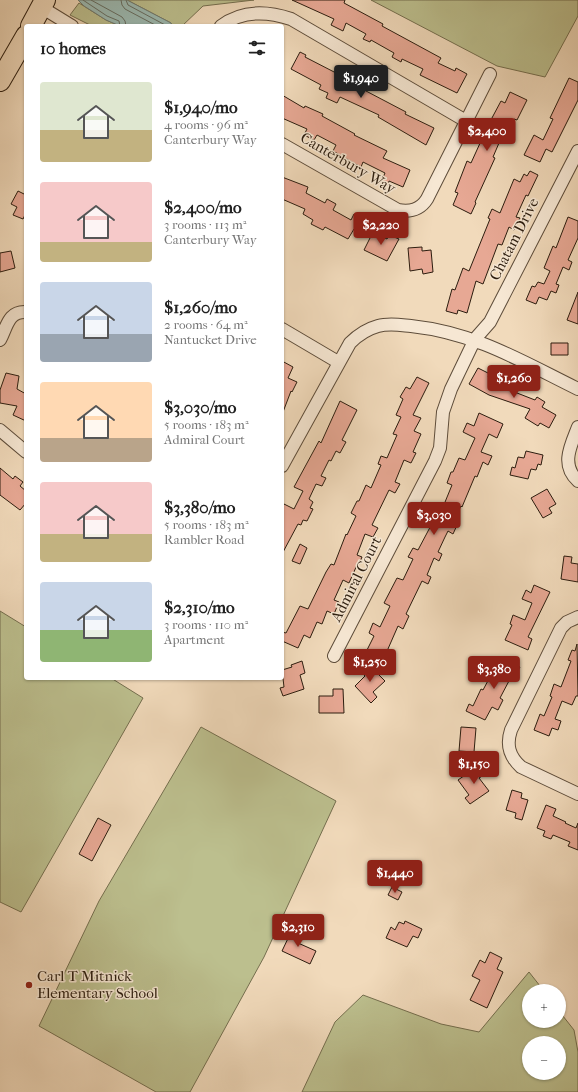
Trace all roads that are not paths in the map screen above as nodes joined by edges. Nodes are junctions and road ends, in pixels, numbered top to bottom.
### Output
1 (43, 4) edge
2 (32, 24) edge
3 (69, 24) edge
4 (225, 24) edge
5 (24, 39) edge
6 (490, 74) dead end
7 (0, 81) edge
8 (466, 121) junction
9 (284, 145) edge
10 (578, 151) edge
11 (24, 312) edge
12 (284, 329) edge
13 (475, 339) junction
14 (0, 340) edge
15 (338, 362) junction
16 (578, 389) edge
17 (578, 426) edge
18 (0, 430) edge
19 (24, 450) edge
20 (284, 458) edge
21 (578, 481) edge
22 (578, 617) edge
23 (334, 656) dead end
24 (578, 794) edge

1 - 2 highway
1 - 3 street
4 - 8 street
5 - 7 highway
6 - 8 street, Canterbury Way
8 - 9 street, Canterbury Way
10 - 13 street, Chatam Drive
11 - 14 street
12 - 15 street
13 - 15 street
13 - 16 street
13 - 23 street, Admiral Court
15 - 20 street
17 - 21 street
18 - 19 street
22 - 24 street

